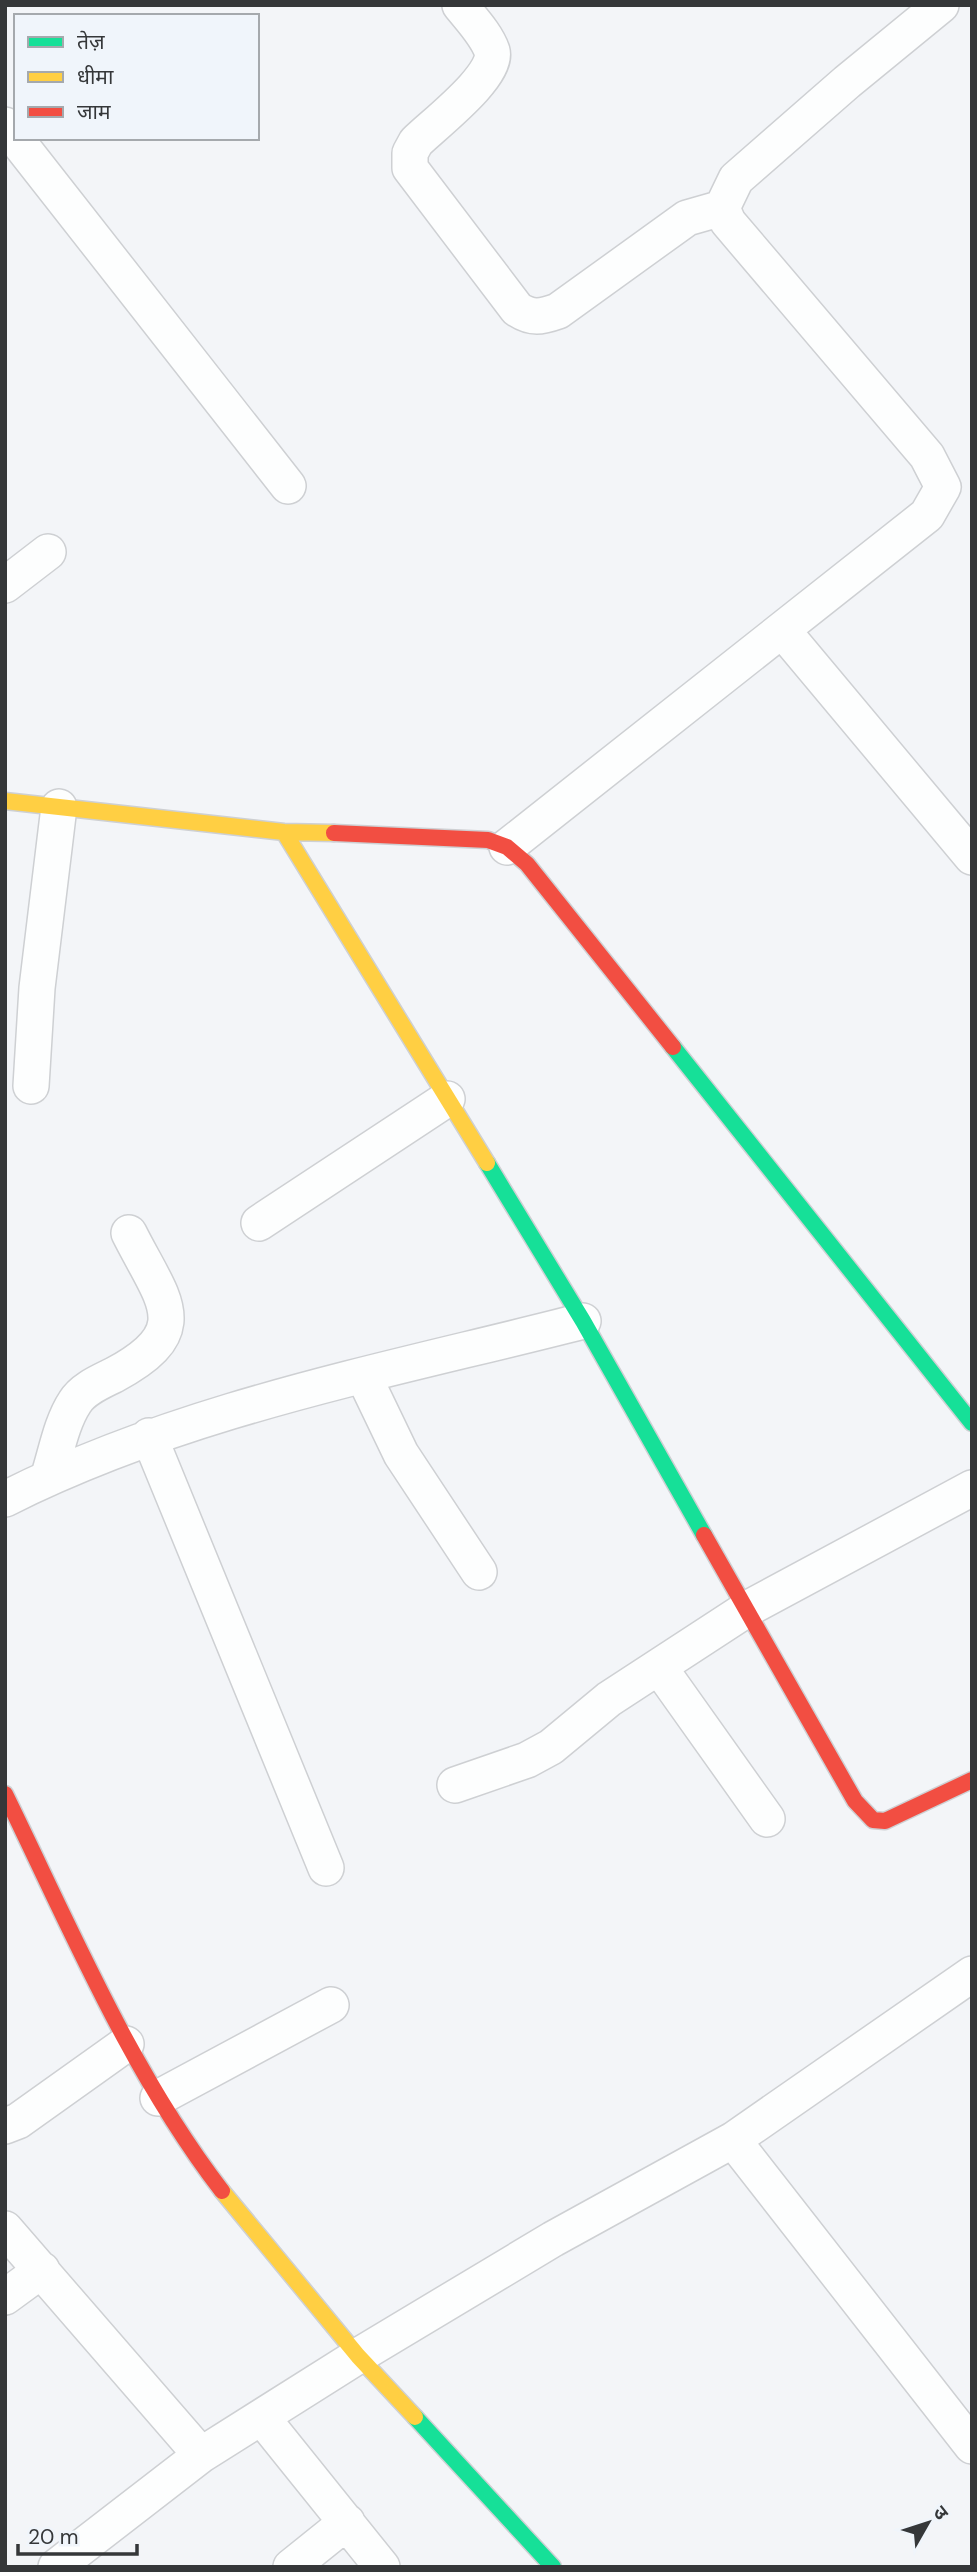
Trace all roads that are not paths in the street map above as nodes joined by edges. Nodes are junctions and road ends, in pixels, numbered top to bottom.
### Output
1 (460, 5) edge
2 (941, 5) edge
3 (17, 140) edge
4 (722, 208) junction
5 (288, 486) dead end
6 (48, 552) dead end
7 (5, 585) edge
8 (783, 631) junction
9 (5, 801) edge
10 (59, 807) junction
11 (284, 832) junction
12 (507, 847) junction
13 (972, 857) edge
14 (31, 1086) dead end
15 (447, 1099) junction
16 (259, 1223) dead end
17 (129, 1233) dead end
18 (583, 1321) junction
19 (364, 1377) junction
20 (972, 1423) edge
21 (149, 1436) junction
22 (48, 1478) junction
23 (972, 1488) edge
24 (5, 1499) edge
25 (479, 1572) dead end
26 (747, 1609) junction
27 (659, 1667) junction
28 (972, 1780) edge
29 (455, 1785) dead end
30 (5, 1794) edge
31 (767, 1819) dead end
32 (326, 1868) dead end
33 (968, 1984) edge
34 (331, 2005) dead end
35 (126, 2043) junction
36 (158, 2098) junction
37 (5, 2126) edge
38 (733, 2140) junction
39 (5, 2229) edge
40 (42, 2270) junction
41 (5, 2297) edge
42 (358, 2356) junction
43 (263, 2418) junction
44 (972, 2446) edge
45 (201, 2455) junction
46 (347, 2522) junction
47 (56, 2567) edge
48 (291, 2567) edge
49 (382, 2567) edge
50 (553, 2567) edge

1 - 4 street
2 - 4 street
3 - 5 street
4 - 8 street
6 - 7 street
8 - 12 street
8 - 13 street
9 - 10 street
10 - 11 street
10 - 14 street
11 - 12 street
11 - 15 street
12 - 20 street
15 - 16 street
15 - 18 street
17 - 22 street
18 - 19 street
18 - 26 street
19 - 21 street
19 - 25 street
21 - 22 street
21 - 32 street
22 - 24 street
23 - 26 street
26 - 27 street
26 - 28 street
27 - 29 street
27 - 31 street
30 - 35 street
33 - 38 street
34 - 36 street
35 - 36 street
35 - 37 street
36 - 42 street
38 - 42 street
38 - 44 street
39 - 40 street
40 - 41 street
40 - 45 street
42 - 43 street
42 - 50 street
43 - 45 street
43 - 46 street
45 - 47 street
46 - 48 street
46 - 49 street

